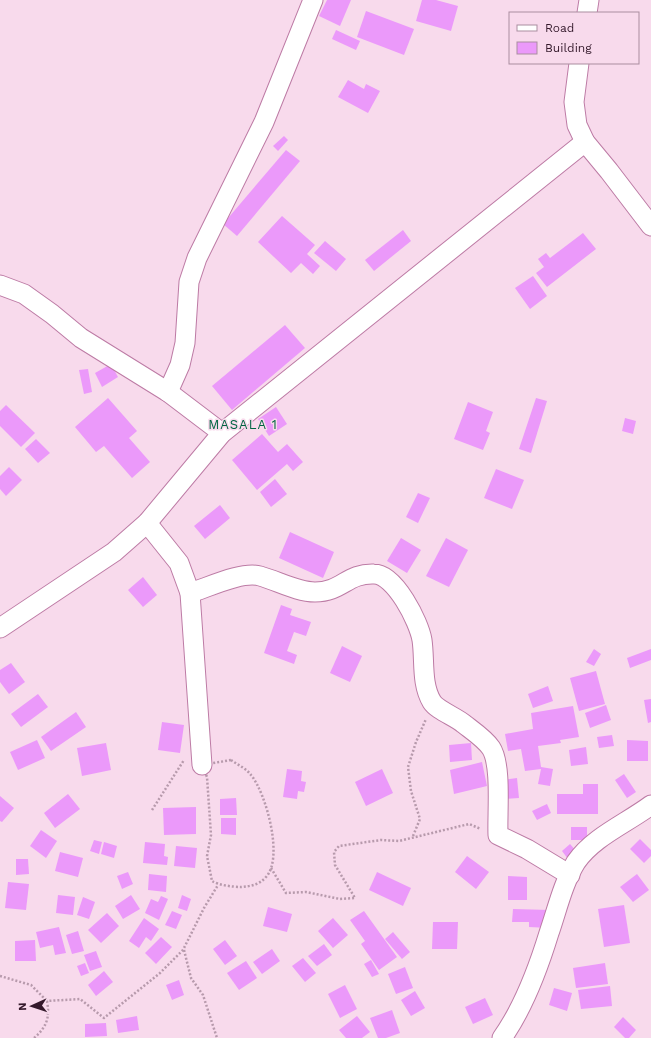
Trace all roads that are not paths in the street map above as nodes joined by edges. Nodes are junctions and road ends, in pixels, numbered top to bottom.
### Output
1 (313, 0) edge
2 (589, 0) edge
3 (587, 12) edge
4 (579, 64) edge
5 (585, 142) junction
6 (651, 226) edge
7 (0, 285) edge
8 (168, 392) junction
9 (222, 433) junction
10 (147, 523) junction
11 (190, 592) junction
12 (0, 628) edge
13 (202, 766) road end
14 (651, 805) edge
15 (570, 874) junction
16 (502, 1038) edge

1 - 8 street
2 - 3 street
4 - 5 street
5 - 6 street
5 - 9 street
7 - 8 street
8 - 9 street
9 - 10 street
10 - 11 street
10 - 12 street
11 - 13 street
11 - 15 street
14 - 15 street
15 - 16 street

